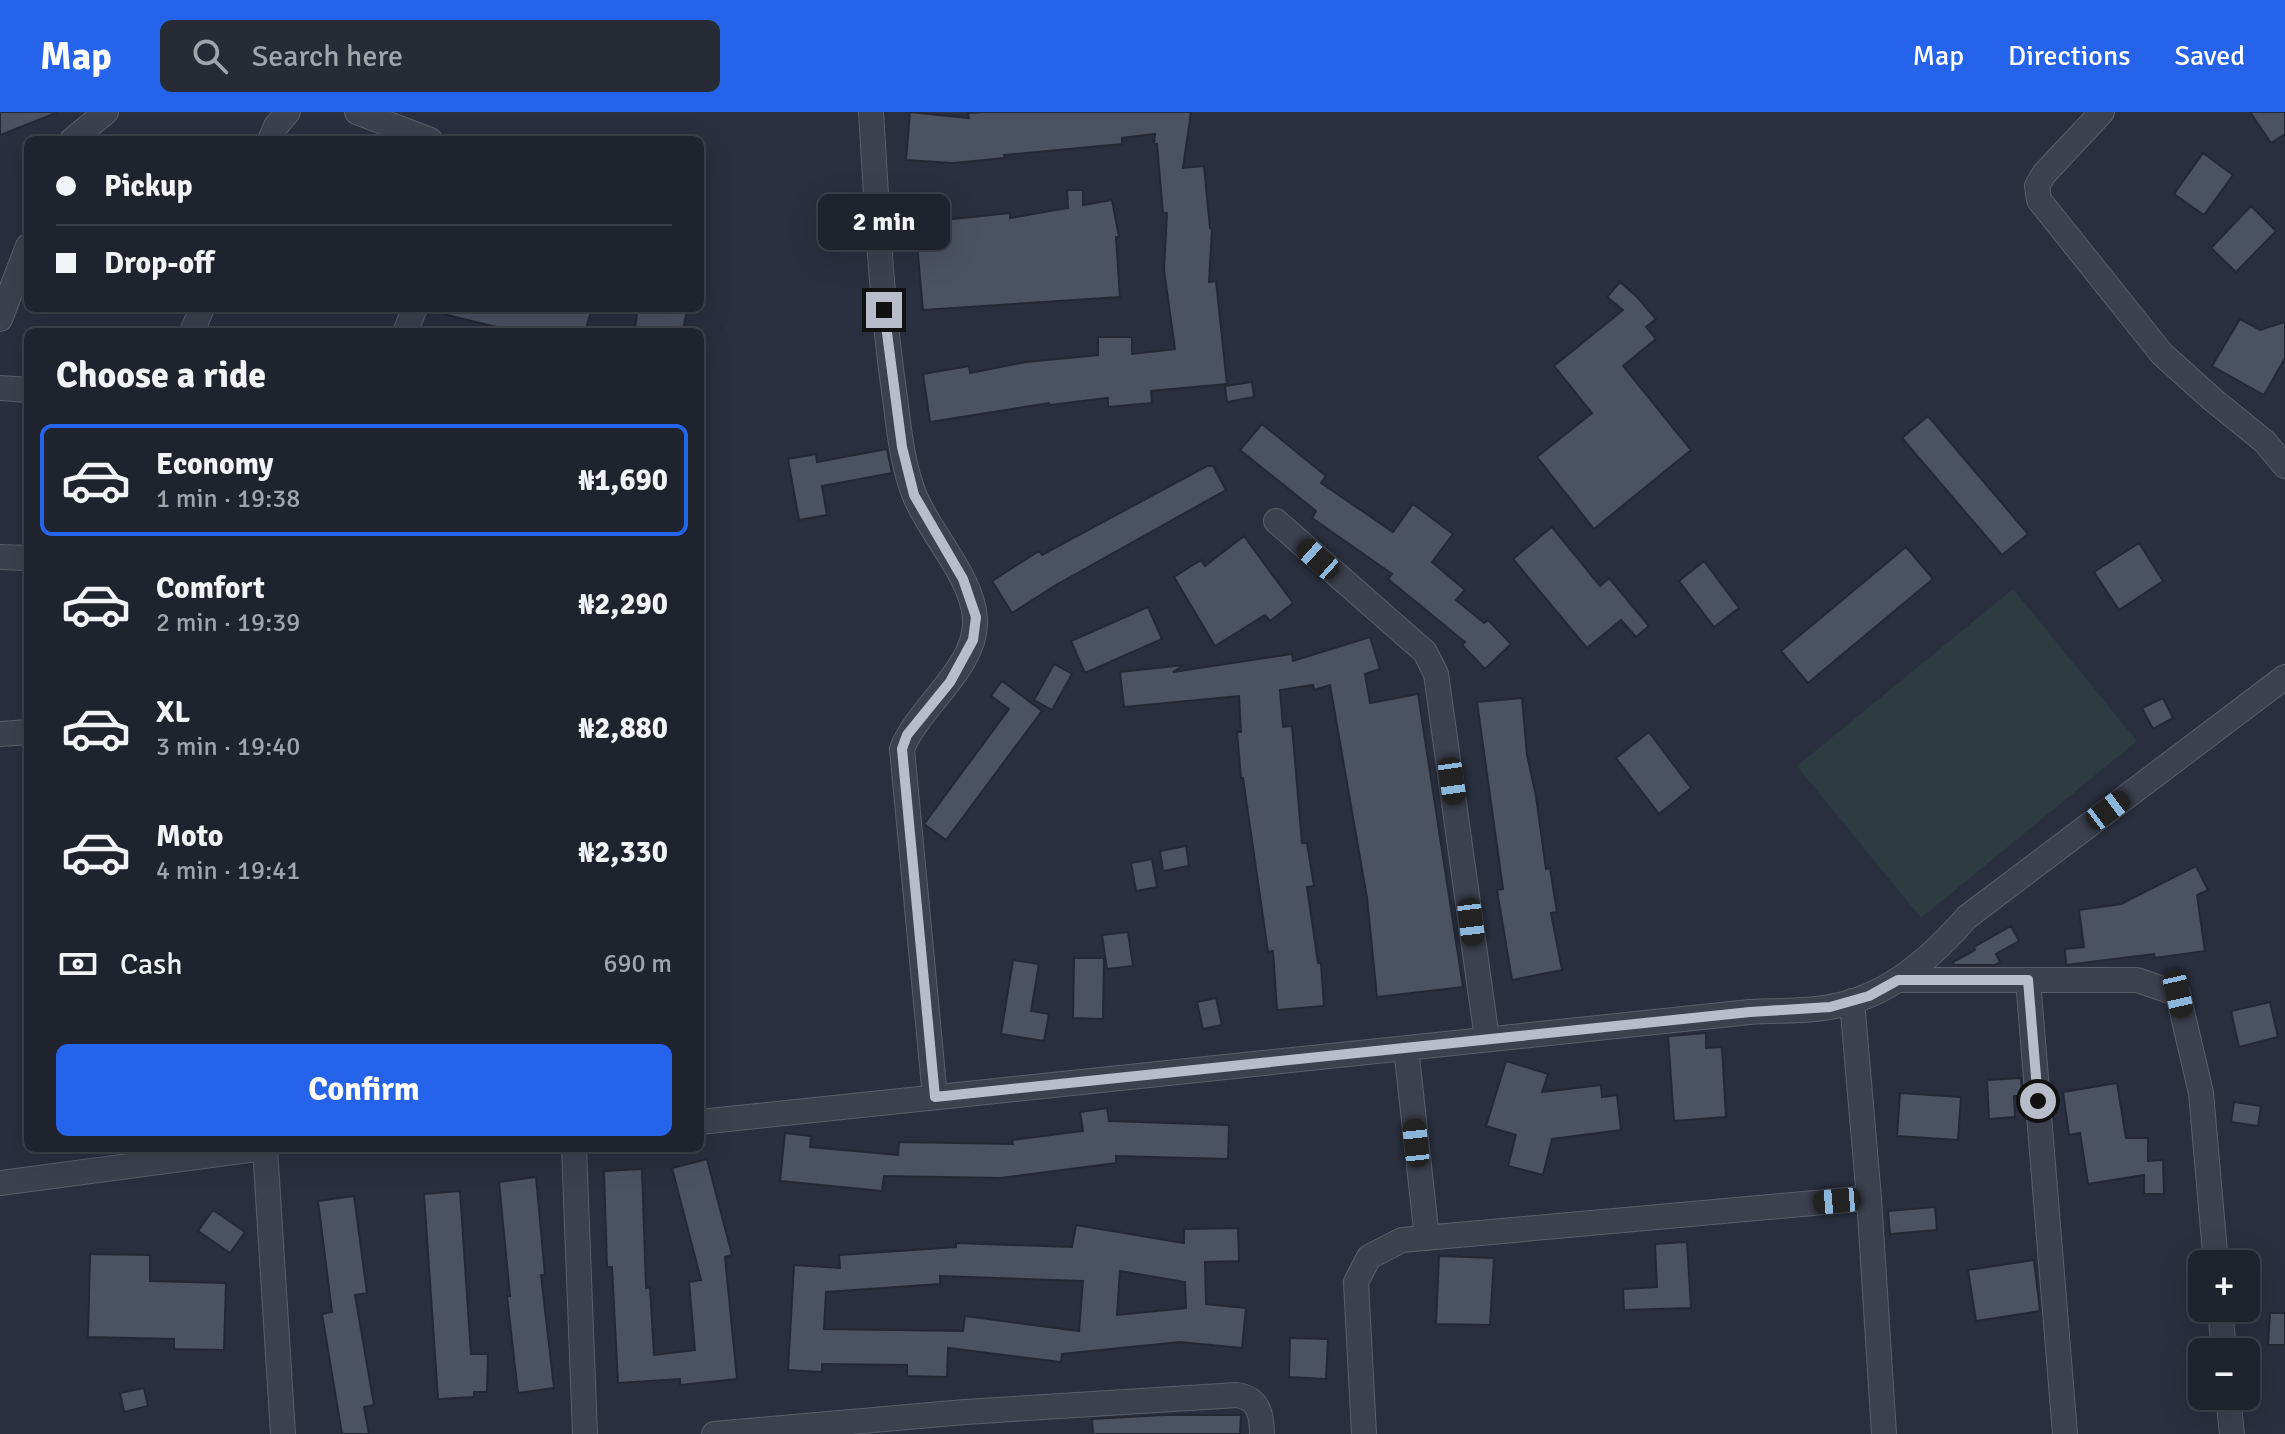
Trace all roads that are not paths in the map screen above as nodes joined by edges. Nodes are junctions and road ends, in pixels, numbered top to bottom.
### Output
1 (106, 112) edge
2 (288, 112) edge
3 (357, 112) edge
4 (871, 112) edge
5 (2102, 112) edge
6 (77, 136) edge
7 (272, 136) edge
8 (420, 136) edge
9 (24, 256) edge
10 (0, 319) edge
11 (0, 388) edge
12 (24, 390) edge
13 (2285, 466) edge
14 (1276, 521) dead end
15 (0, 557) edge
16 (24, 558) edge
17 (2285, 677) edge
18 (24, 732) edge
19 (0, 734) edge
20 (1898, 980) junction
21 (2028, 980) junction
22 (1852, 1001) junction
23 (1487, 1039) junction
24 (1406, 1048) junction
25 (935, 1097) junction
26 (704, 1122) edge
27 (235, 1152) edge
28 (265, 1152) edge
29 (574, 1152) edge
30 (0, 1183) edge
31 (1869, 1198) junction
32 (1427, 1238) junction
33 (2215, 1250) edge
34 (2229, 1410) edge
35 (283, 1434) edge
36 (585, 1434) edge
37 (714, 1434) edge
38 (1262, 1434) edge
39 (1364, 1434) edge
40 (1884, 1434) edge
41 (2065, 1434) edge
42 (2232, 1434) edge

1 - 6 street
2 - 7 street
3 - 8 street
4 - 25 street
5 - 13 street
9 - 10 street
11 - 12 street
14 - 23 street
15 - 16 street
17 - 20 street
18 - 19 street
20 - 21 street
20 - 22 street
21 - 33 street
21 - 41 street
22 - 23 street
22 - 31 street
23 - 24 street
24 - 25 street
24 - 32 street
25 - 26 street
27 - 30 street
28 - 35 street
29 - 36 street
31 - 32 street
31 - 40 street
32 - 39 street
34 - 42 street
37 - 38 street

